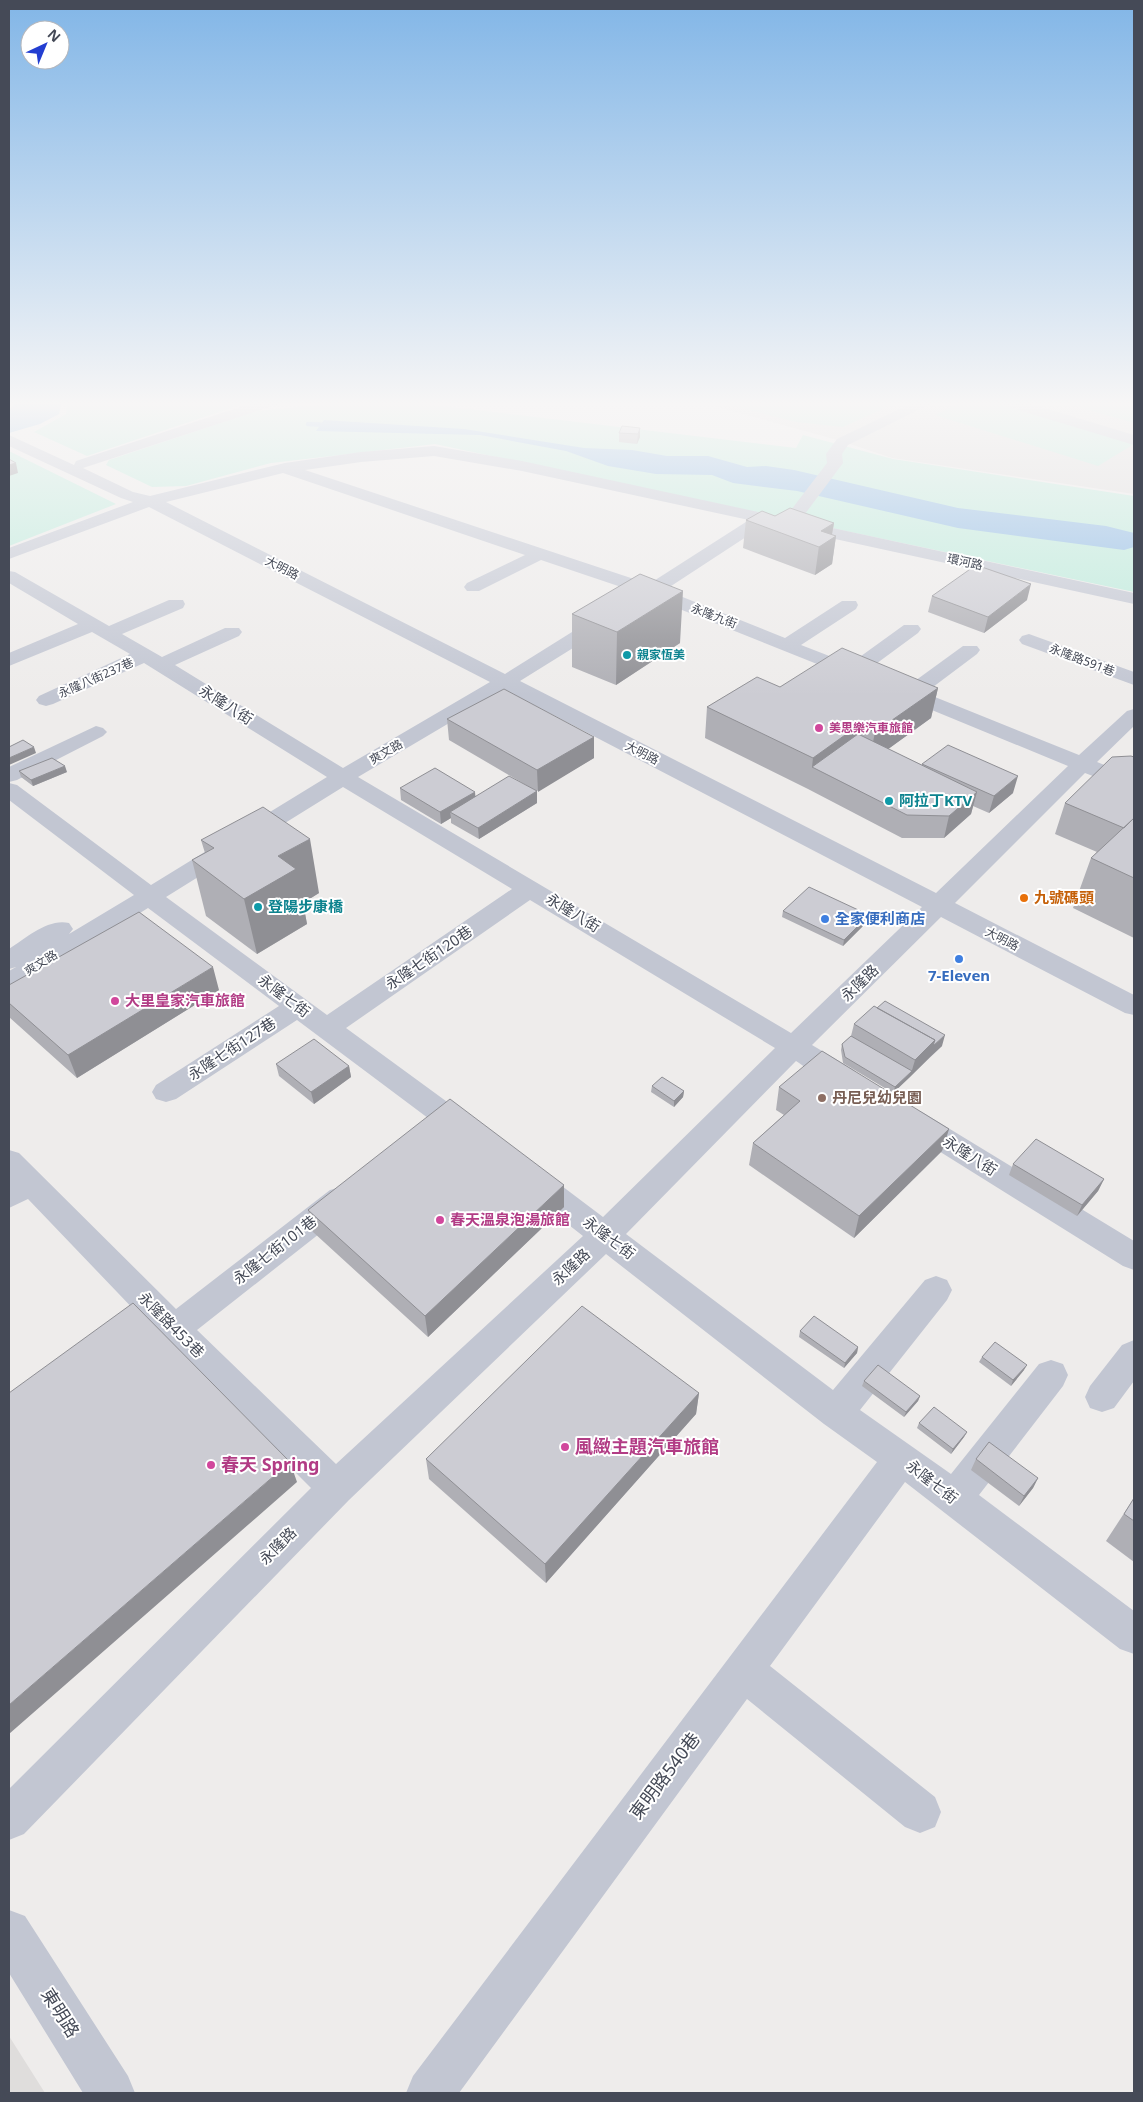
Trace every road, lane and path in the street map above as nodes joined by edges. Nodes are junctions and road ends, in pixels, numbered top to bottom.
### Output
1 (146, 499) edge
2 (154, 499) edge
3 (377, 499) edge
4 (672, 499) edge
5 (807, 499) edge
6 (150, 500) junction
7 (796, 514) edge
8 (753, 517) junction
9 (9, 554) edge
10 (540, 554) junction
11 (9, 576) edge
12 (473, 587) dead end
13 (642, 588) junction
14 (1134, 598) edge
15 (176, 604) dead end
16 (849, 605) dead end
17 (911, 629) dead end
18 (99, 630) junction
19 (232, 632) dead end
20 (1029, 640) dead end
21 (788, 644) junction
22 (970, 650) dead end
23 (9, 660) edge
24 (153, 660) junction
25 (824, 660) junction
26 (852, 672) junction
27 (800, 675) edge
28 (497, 678) junction
29 (1134, 679) edge
30 (911, 694) junction
31 (46, 700) dead end
32 (1134, 715) edge
33 (96, 732) dead end
34 (1082, 764) junction
35 (335, 772) junction
36 (9, 775) edge
37 (1134, 785) edge
38 (9, 790) edge
39 (531, 888) junction
40 (142, 890) junction
41 (939, 906) junction
42 (9, 960) edge
43 (9, 983) edge
44 (299, 1006) junction
45 (1134, 1006) edge
46 (326, 1028) junction
47 (794, 1046) junction
48 (166, 1092) dead end
49 (869, 1093) edge
50 (894, 1108) edge
51 (16, 1180) edge
52 (361, 1183) edge
53 (605, 1235) junction
54 (1134, 1257) edge
55 (936, 1290) dead end
56 (174, 1328) junction
57 (1134, 1355) edge
58 (1050, 1375) dead end
59 (1102, 1397) dead end
60 (836, 1413) junction
61 (901, 1458) junction
62 (336, 1488) junction
63 (954, 1499) junction
64 (1134, 1636) edge
65 (743, 1670) junction
66 (920, 1812) dead end
67 (9, 1819) edge
68 (9, 1932) edge
69 (111, 2093) edge
70 (430, 2093) edge

1 - 6 street, 大明路
2 - 6 street, 環河路
3 - 10 street, 永隆九街
4 - 8 street, 環河路
5 - 7 street
6 - 9 street, 環河路
6 - 28 street, 大明路
8 - 13 street, 爽文路
8 - 14 street, 環河路
10 - 12 street
10 - 13 street, 永隆九街
11 - 18 street, 永隆八街
13 - 21 street, 永隆九街
13 - 28 street, 爽文路
15 - 18 street
16 - 21 street
17 - 26 street
18 - 23 street
18 - 24 street, 永隆八街
19 - 24 street, 永隆八街237巷
20 - 29 street, 永隆路591巷
21 - 25 street, 永隆九街
22 - 30 street
24 - 31 street, 永隆八街237巷
24 - 35 street, 永隆八街
25 - 26 street, 永隆九街
25 - 27 street
26 - 30 street, 永隆九街
28 - 35 street, 爽文路
28 - 41 street, 大明路
30 - 34 street, 永隆九街
32 - 34 street, 永隆路
33 - 36 street
34 - 37 street, 永隆九街
34 - 41 street, 永隆路
35 - 39 street, 永隆八街
35 - 40 street, 爽文路
38 - 40 street, 永隆七街
39 - 46 street, 永隆七街120巷
39 - 47 street, 永隆八街
40 - 42 street, 爽文路
40 - 43 street, 爽文路
40 - 44 street, 永隆七街
41 - 45 street, 大明路
41 - 47 street, 永隆路
44 - 46 street, 永隆七街
44 - 48 street, 永隆七街127巷
46 - 53 street, 永隆七街
47 - 49 street, 永隆八街
47 - 53 street, 永隆路
50 - 54 street, 永隆八街
51 - 56 street, 永隆路453巷
52 - 56 street, 永隆七街101巷
53 - 60 street, 永隆七街
53 - 62 street, 永隆路
55 - 60 street
56 - 62 street, 永隆路453巷
57 - 59 street
58 - 63 street
60 - 61 street, 永隆七街
61 - 63 street, 永隆七街
61 - 65 street, 東明路540巷
62 - 67 street, 永隆路
63 - 64 street, 永隆七街
65 - 66 street
65 - 70 street, 東明路540巷
68 - 69 street, 東明路

